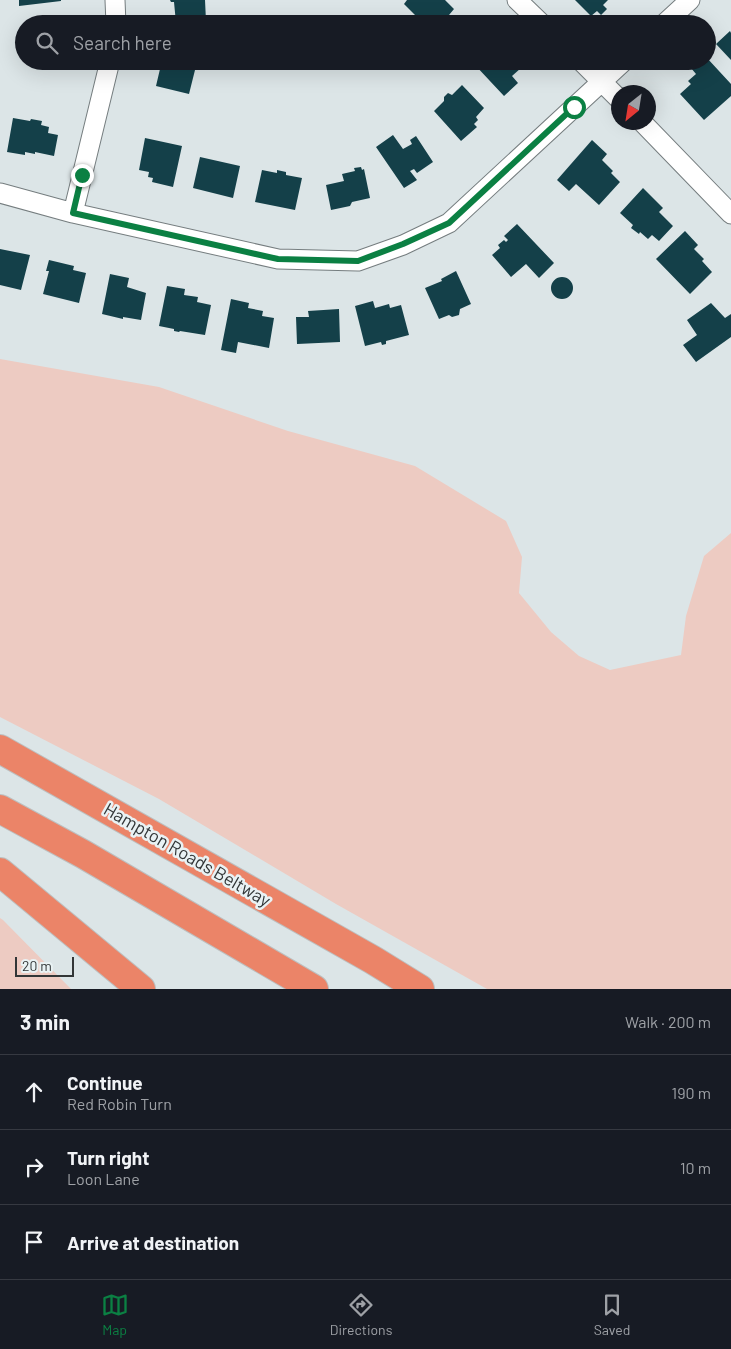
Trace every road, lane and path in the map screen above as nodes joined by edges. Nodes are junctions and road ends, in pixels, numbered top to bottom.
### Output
1 (115, 0) edge
2 (517, 0) edge
3 (690, 0) edge
4 (116, 15) edge
5 (533, 15) edge
6 (674, 15) edge
7 (108, 70) edge
8 (590, 70) edge
9 (614, 70) edge
10 (602, 81) junction
11 (611, 91) edge
12 (650, 130) edge
13 (0, 194) edge
14 (73, 213) junction
15 (731, 214) edge
16 (0, 749) edge
17 (0, 810) edge
18 (0, 872) edge
19 (374, 960) junction
20 (141, 989) edge
21 (314, 989) edge
22 (420, 989) edge
23 (436, 989) edge

1 - 4 street
2 - 5 street
3 - 6 street
7 - 14 street
8 - 10 street
9 - 10 street
10 - 11 street
10 - 14 street
12 - 15 street
13 - 14 street
16 - 19 highway, Hampton Roads Beltway
17 - 21 highway
18 - 20 highway
19 - 22 highway
19 - 23 highway

